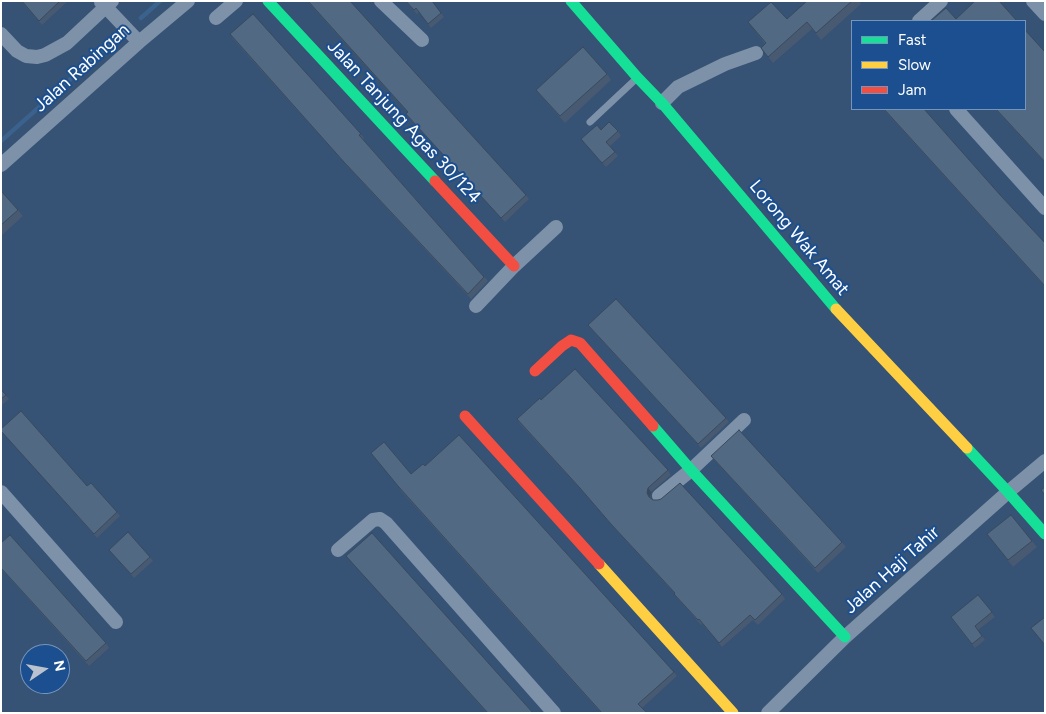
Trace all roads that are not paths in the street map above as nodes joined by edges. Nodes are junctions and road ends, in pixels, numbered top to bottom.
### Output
1 (188, 1) edge
2 (236, 1) edge
3 (268, 1) edge
4 (381, 1) edge
5 (571, 1) edge
6 (941, 1) edge
7 (1033, 1) edge
8 (106, 3) edge
9 (1045, 14) edge
10 (216, 18) dead end
11 (920, 20) edge
12 (1, 34) edge
13 (422, 40) dead end
14 (139, 42) junction
15 (756, 53) dead end
16 (637, 77) junction
17 (662, 103) junction
18 (957, 110) edge
19 (590, 122) dead end
20 (1, 165) edge
21 (1045, 208) edge
22 (556, 227) dead end
23 (514, 266) junction
24 (476, 306) dead end
25 (535, 371) dead end
26 (465, 416) dead end
27 (744, 420) dead end
28 (1045, 461) edge
29 (691, 470) junction
30 (1, 492) edge
31 (1008, 492) junction
32 (659, 496) dead end
33 (1045, 534) edge
34 (338, 550) dead end
35 (116, 622) dead end
36 (845, 637) junction
37 (554, 713) edge
38 (732, 713) edge
39 (768, 713) edge

1 - 14 street, Jalan Rabingan
2 - 10 street
3 - 23 street, Jalan Tanjung Agas 30/124
4 - 13 street
5 - 16 street, Lorong Wak Amat
6 - 11 street
7 - 9 street
8 - 12 street
8 - 14 street
14 - 20 street, Jalan Rabingan
15 - 17 street
16 - 17 street, Lorong Wak Amat
16 - 19 lane
17 - 31 street, Lorong Wak Amat
18 - 21 street
22 - 23 street
23 - 24 street
25 - 29 street
26 - 38 street
27 - 29 street
28 - 31 street, Jalan Haji Tahir
29 - 32 street
29 - 36 street
30 - 35 street
31 - 33 street, Lorong Wak Amat
31 - 36 street, Jalan Haji Tahir
34 - 37 street
36 - 39 street, Jalan Haji Tahir

